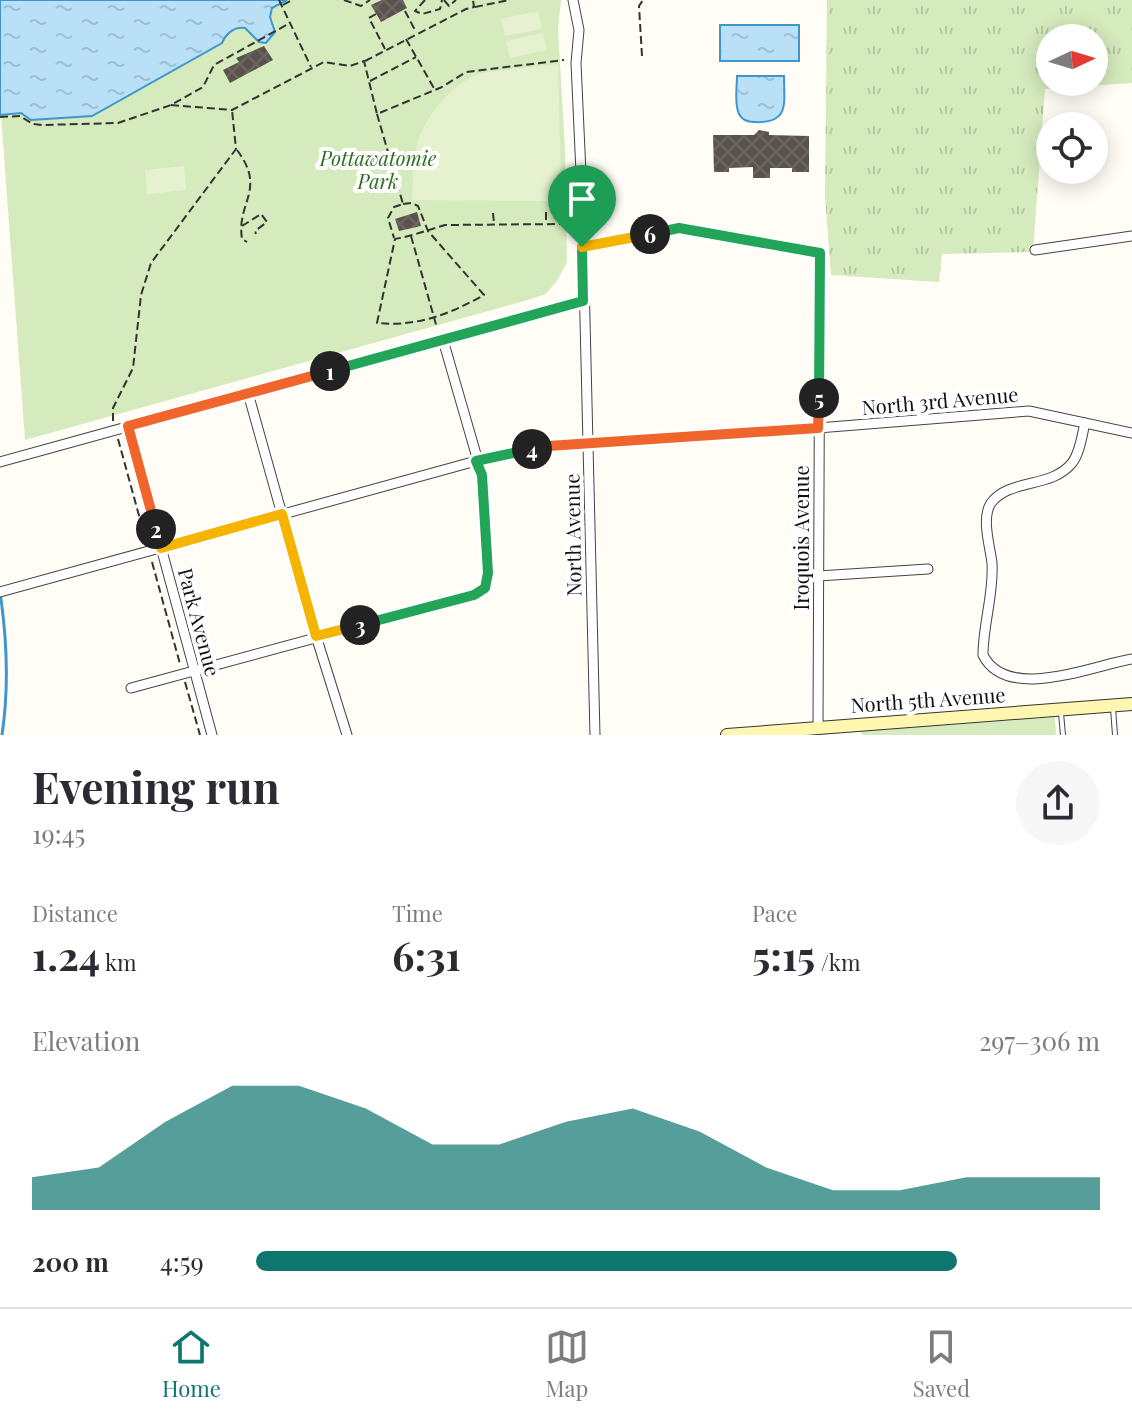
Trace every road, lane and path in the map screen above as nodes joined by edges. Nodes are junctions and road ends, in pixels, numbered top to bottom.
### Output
1 (279, 0) edge
2 (292, 0) edge
3 (344, 0) edge
4 (370, 0) edge
5 (425, 0) edge
6 (443, 0) edge
7 (456, 0) edge
8 (473, 0) edge
9 (509, 0) edge
10 (573, 0) edge
11 (643, 0) edge
12 (282, 5) junction
13 (474, 7) junction
14 (405, 11) dead end
15 (376, 14) dead end
16 (290, 23) junction
17 (417, 33) junction
18 (406, 39) junction
19 (386, 50) junction
20 (642, 56) dead end
21 (416, 57) junction
22 (564, 60) dead end
23 (364, 61) junction
24 (311, 67) junction
25 (369, 82) junction
26 (435, 91) junction
27 (171, 105) junction
28 (377, 114) junction
29 (0, 117) edge
30 (236, 149) dead end
31 (403, 204) junction
32 (546, 212) dead end
33 (493, 213) dead end
34 (494, 224) junction
35 (546, 224) junction
36 (563, 224) dead end
37 (241, 226) junction
38 (428, 231) junction
39 (256, 234) dead end
40 (411, 236) junction
41 (1132, 236) edge
42 (395, 239) junction
43 (247, 242) dead end
44 (582, 247) junction
45 (1035, 250) dead end
46 (583, 301) junction
47 (434, 318) junction
48 (437, 328) dead end
49 (443, 340) junction
50 (248, 393) junction
51 (1085, 423) junction
52 (128, 426) junction
53 (818, 428) junction
54 (1132, 433) edge
55 (588, 445) junction
56 (476, 461) junction
57 (0, 462) edge
58 (282, 514) junction
59 (161, 548) junction
60 (928, 569) dead end
61 (818, 576) junction
62 (0, 592) edge
63 (316, 636) junction
64 (1132, 659) edge
65 (194, 670) junction
66 (131, 688) dead end
67 (1132, 704) edge
68 (1113, 706) junction
69 (1061, 709) junction
70 (818, 728) junction
71 (212, 735) edge
72 (347, 735) edge
73 (595, 735) edge
74 (727, 735) edge
75 (1063, 735) edge
76 (1115, 735) edge

1 - 12 path
2 - 12 path
3 - 4 path
5 - 6 path
6 - 7 path
8 - 13 path
9 - 13 path
10 - 44 street, North Avenue
11 - 20 path
12 - 16 path
13 - 17 path
14 - 17 path
15 - 19 path
16 - 24 path
16 - 27 path
17 - 18 path
18 - 19 path
18 - 21 path
19 - 23 path
21 - 25 path
21 - 26 path
22 - 26 path
23 - 24 path
23 - 25 path
24 - 27 path
25 - 28 path
26 - 28 path
27 - 29 path
28 - 31 path
30 - 37 path
31 - 38 path
31 - 42 path
32 - 35 path
33 - 34 path
34 - 35 path
34 - 38 path
35 - 36 path
37 - 39 path
37 - 43 path
38 - 40 path
38 - 47 path
40 - 42 path
40 - 47 path
41 - 45 street
42 - 47 path
44 - 46 street, North Avenue
44 - 53 street, Iroquois Avenue
46 - 49 street
46 - 55 street, North Avenue
47 - 48 path
49 - 50 street
49 - 56 street
50 - 52 street
50 - 58 street
51 - 53 street, North 3rd Avenue
51 - 54 street, North 3rd Avenue
51 - 64 street
52 - 57 street
52 - 59 street, Park Avenue
53 - 55 street, North 3rd Avenue
53 - 61 street, Iroquois Avenue
55 - 56 street, North 3rd Avenue
55 - 73 street, North Avenue
56 - 58 street, North 3rd Avenue
56 - 63 street
58 - 59 street, North 3rd Avenue
58 - 63 street
59 - 62 street, North 3rd Avenue
59 - 65 street, Park Avenue
60 - 61 street
61 - 70 street, Iroquois Avenue
63 - 65 street
63 - 72 street
65 - 66 street
65 - 71 street, Park Avenue
67 - 68 main road, North 5th Avenue
68 - 69 main road, North 5th Avenue
68 - 76 lane
69 - 70 main road, North 5th Avenue
69 - 75 lane
70 - 74 main road, North 5th Avenue

